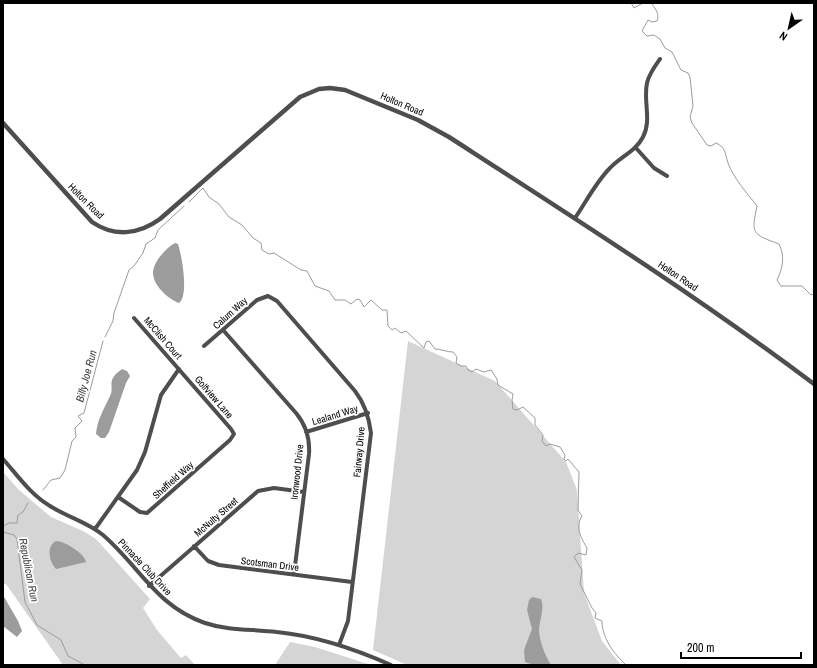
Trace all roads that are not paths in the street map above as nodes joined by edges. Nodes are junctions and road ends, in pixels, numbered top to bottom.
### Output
1 (660, 59) dead end
2 (3, 123) edge
3 (636, 148) junction
4 (667, 176) dead end
5 (575, 218) junction
6 (268, 296) joint
7 (134, 318) dead end
8 (223, 330) junction
9 (204, 346) dead end
10 (179, 369) junction
11 (814, 384) edge
12 (368, 413) junction
13 (306, 432) junction
14 (233, 436) joint
15 (3, 459) edge
16 (304, 492) junction
17 (118, 497) junction
18 (95, 529) junction
19 (194, 546) junction
20 (294, 574) junction
21 (352, 582) junction
22 (149, 586) junction
23 (339, 645) junction
24 (391, 665) edge

1 - 3 street
2 - 5 street, Holton Road
3 - 4 street
3 - 5 street
5 - 11 street, Holton Road
6 - 8 street, Calum Way
6 - 12 street, Fairway Drive
7 - 10 street, McClish Court
8 - 9 street, Calum Way
8 - 13 street, Ironwood Drive
10 - 14 street, Golfview Lane
10 - 17 street
12 - 13 street, Lealand Way
12 - 21 street, Fairway Drive
13 - 16 street, Ironwood Drive
14 - 17 street, Sheffield Way
15 - 18 street, Pinnacle Club Drive
16 - 19 street, McNulty Street
16 - 20 street, Ironwood Drive
17 - 18 street
18 - 22 street, Pinnacle Club Drive
19 - 20 street, Scotsman Drive
19 - 22 street, McNulty Street
20 - 21 street, Scotsman Drive
21 - 23 street, Fairway Drive
22 - 23 street, Pinnacle Club Drive
23 - 24 street, Pinnacle Club Drive

